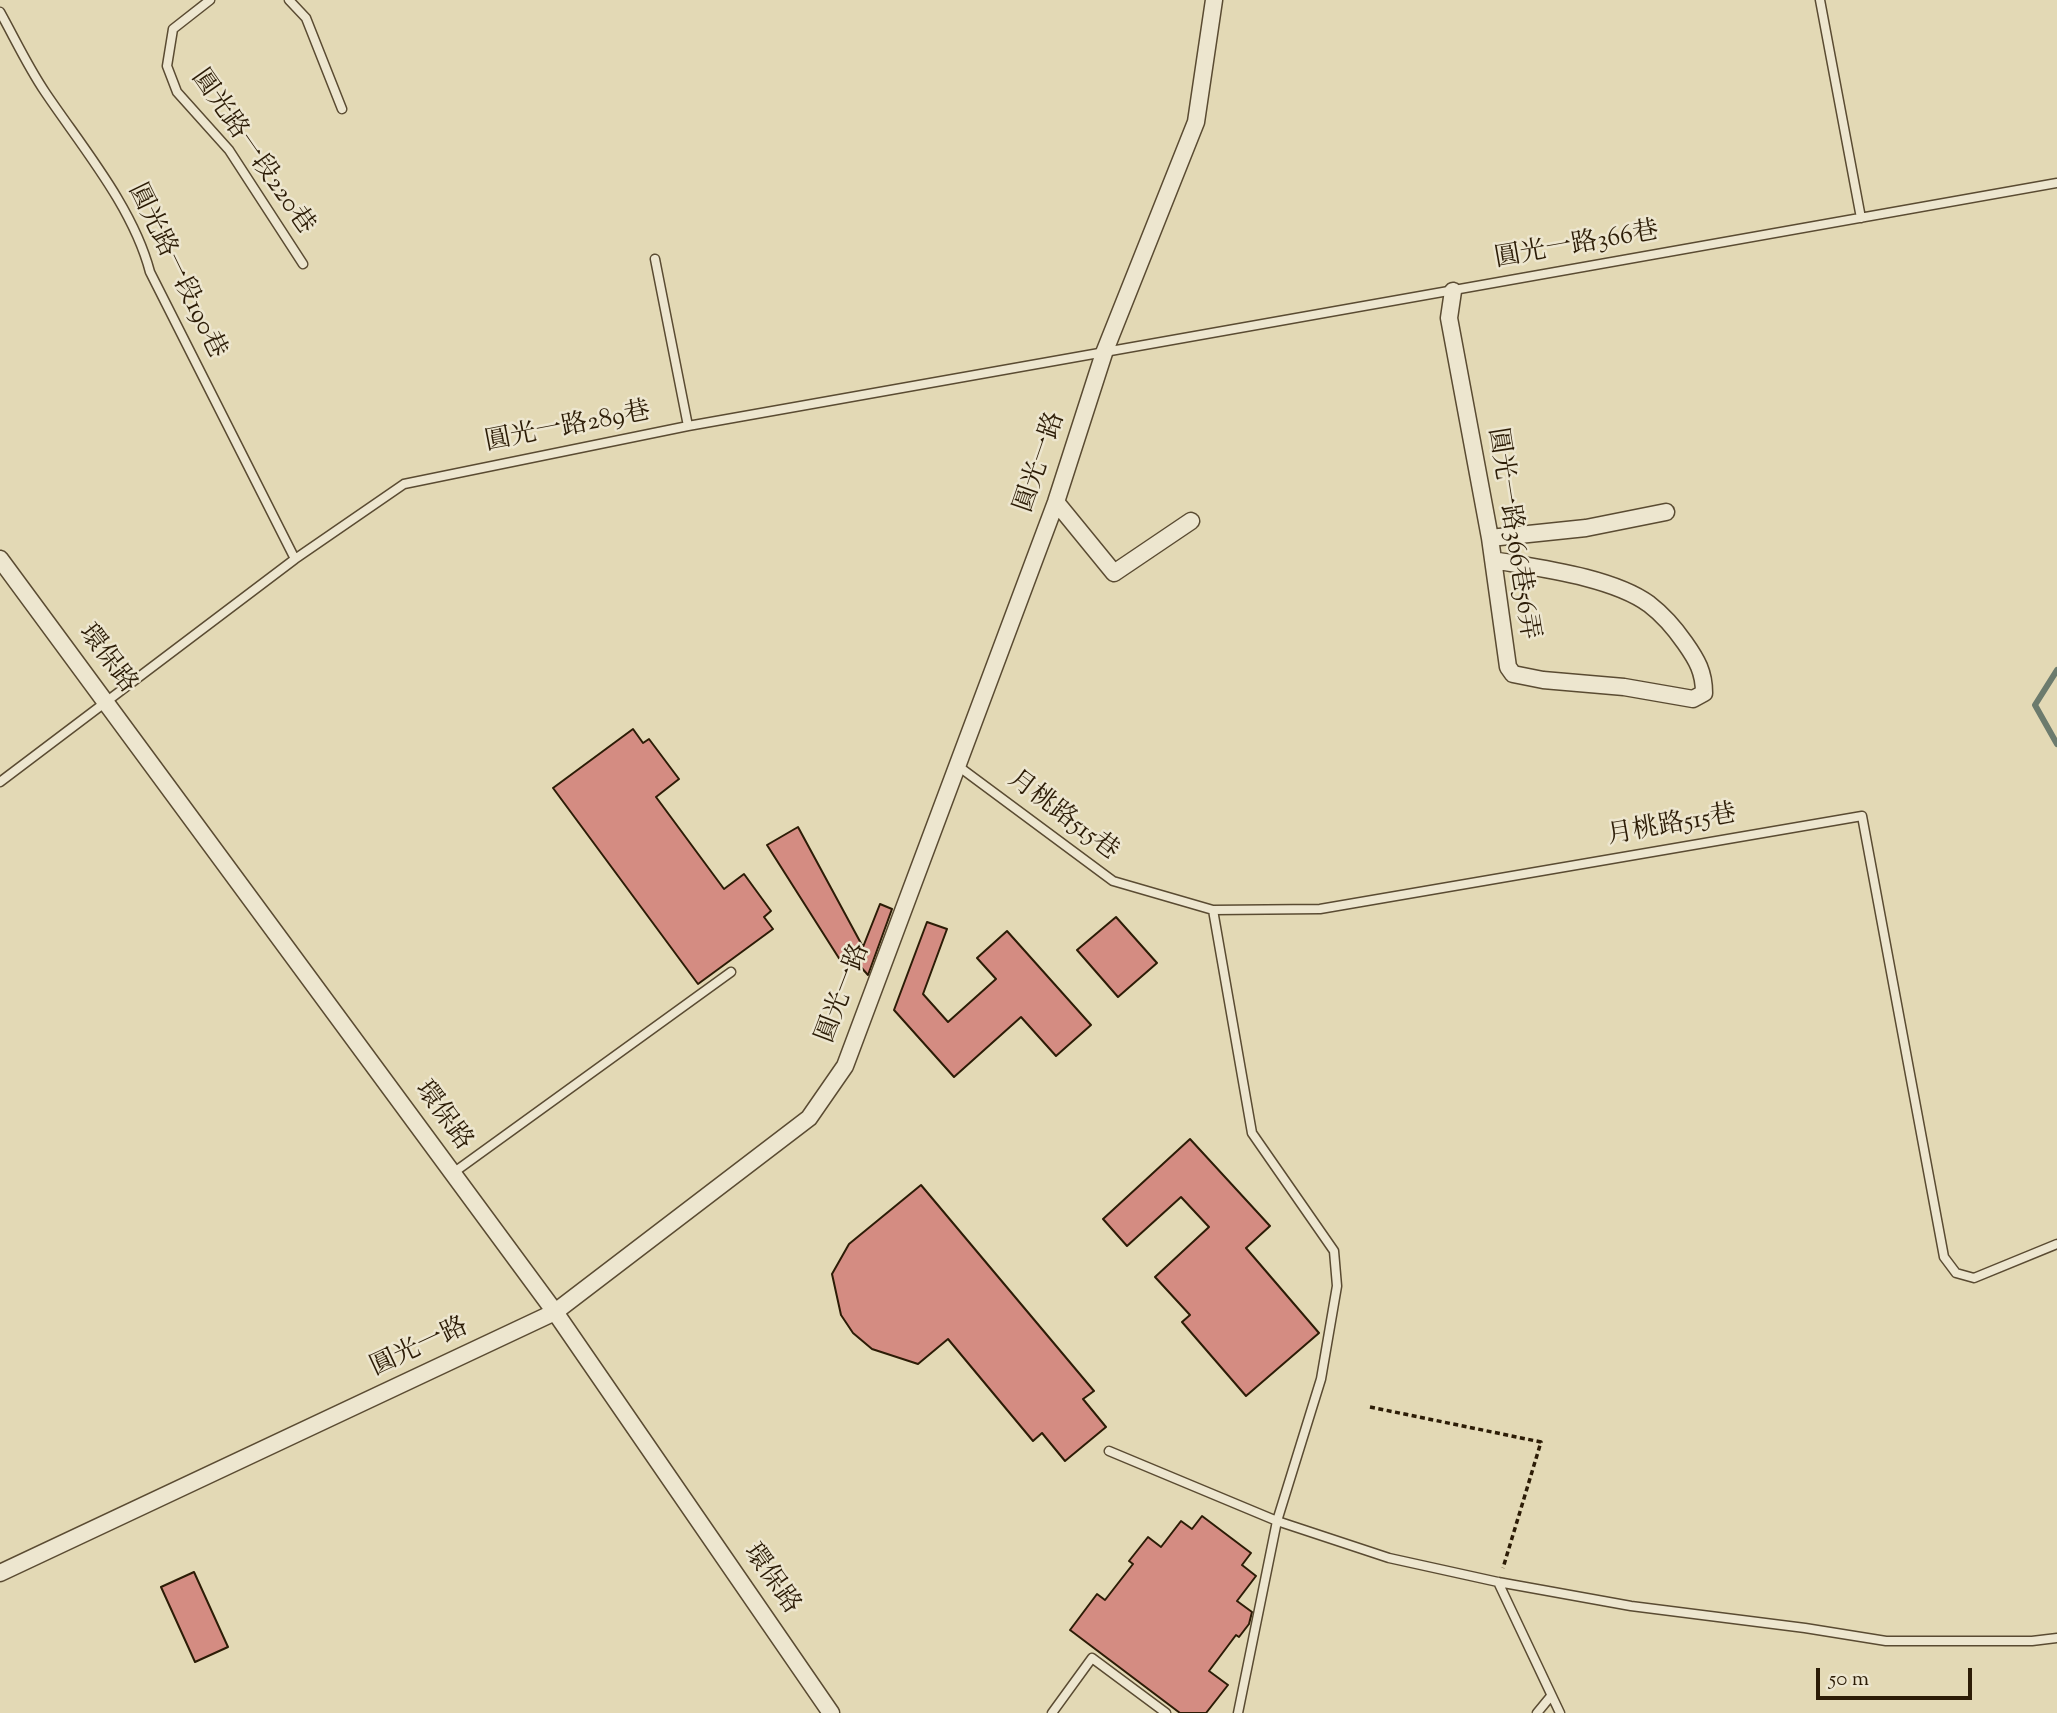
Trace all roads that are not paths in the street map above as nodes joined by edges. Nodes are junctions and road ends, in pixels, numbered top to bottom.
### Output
1 (210, 0) edge
2 (289, 0) edge
3 (1214, 0) edge
4 (1820, 0) edge
5 (0, 12) edge
6 (342, 109) dead end
7 (2057, 183) edge
8 (1861, 218) junction
9 (655, 259) dead end
10 (303, 264) dead end
11 (1452, 291) junction
12 (1104, 353) junction
13 (688, 426) junction
14 (1055, 502) junction
15 (1666, 512) dead end
16 (1191, 521) dead end
17 (1490, 538) junction
18 (0, 559) edge
19 (295, 559) junction
20 (1493, 560) junction
21 (106, 701) junction
22 (958, 766) junction
23 (0, 782) edge
24 (1213, 910) junction
25 (731, 972) dead end
26 (453, 1172) junction
27 (2057, 1244) edge
28 (555, 1312) junction
29 (1109, 1451) dead end
30 (1277, 1521) junction
31 (0, 1573) edge
32 (1498, 1582) junction
33 (2057, 1638) edge
34 (1551, 1696) junction
35 (831, 1713) edge
36 (1052, 1713) edge
37 (1166, 1713) edge
38 (1238, 1713) edge
39 (1537, 1713) edge
40 (1560, 1713) edge

1 - 10 lane, 圓光路一段220巷
2 - 6 lane
3 - 12 street, 圓光一路
4 - 8 lane
5 - 19 lane, 圓光路一段190巷
7 - 8 lane, 圓光一路366巷
8 - 11 lane, 圓光一路366巷
9 - 13 lane
11 - 12 lane, 圓光一路366巷
11 - 17 street, 圓光一路366巷56弄
12 - 13 lane, 圓光一路289巷
12 - 14 street, 圓光一路
13 - 19 lane, 圓光一路289巷
14 - 16 street
14 - 22 street, 圓光一路
15 - 17 street
17 - 20 street, 圓光一路366巷56弄
18 - 21 street, 環保路
19 - 21 lane, 圓光一路289巷
20 - 20 street, 圓光一路366巷56弄
21 - 23 lane, 圓光一路289巷
21 - 26 street, 環保路
22 - 24 lane, 月桃路515巷
22 - 28 street, 圓光一路
24 - 27 lane, 月桃路515巷
24 - 30 lane
25 - 26 lane
26 - 28 street, 環保路
28 - 31 street, 圓光一路
28 - 35 street, 環保路
29 - 30 lane
30 - 32 lane
30 - 38 lane
32 - 33 lane
32 - 34 lane
34 - 39 lane
34 - 40 lane
36 - 37 lane

